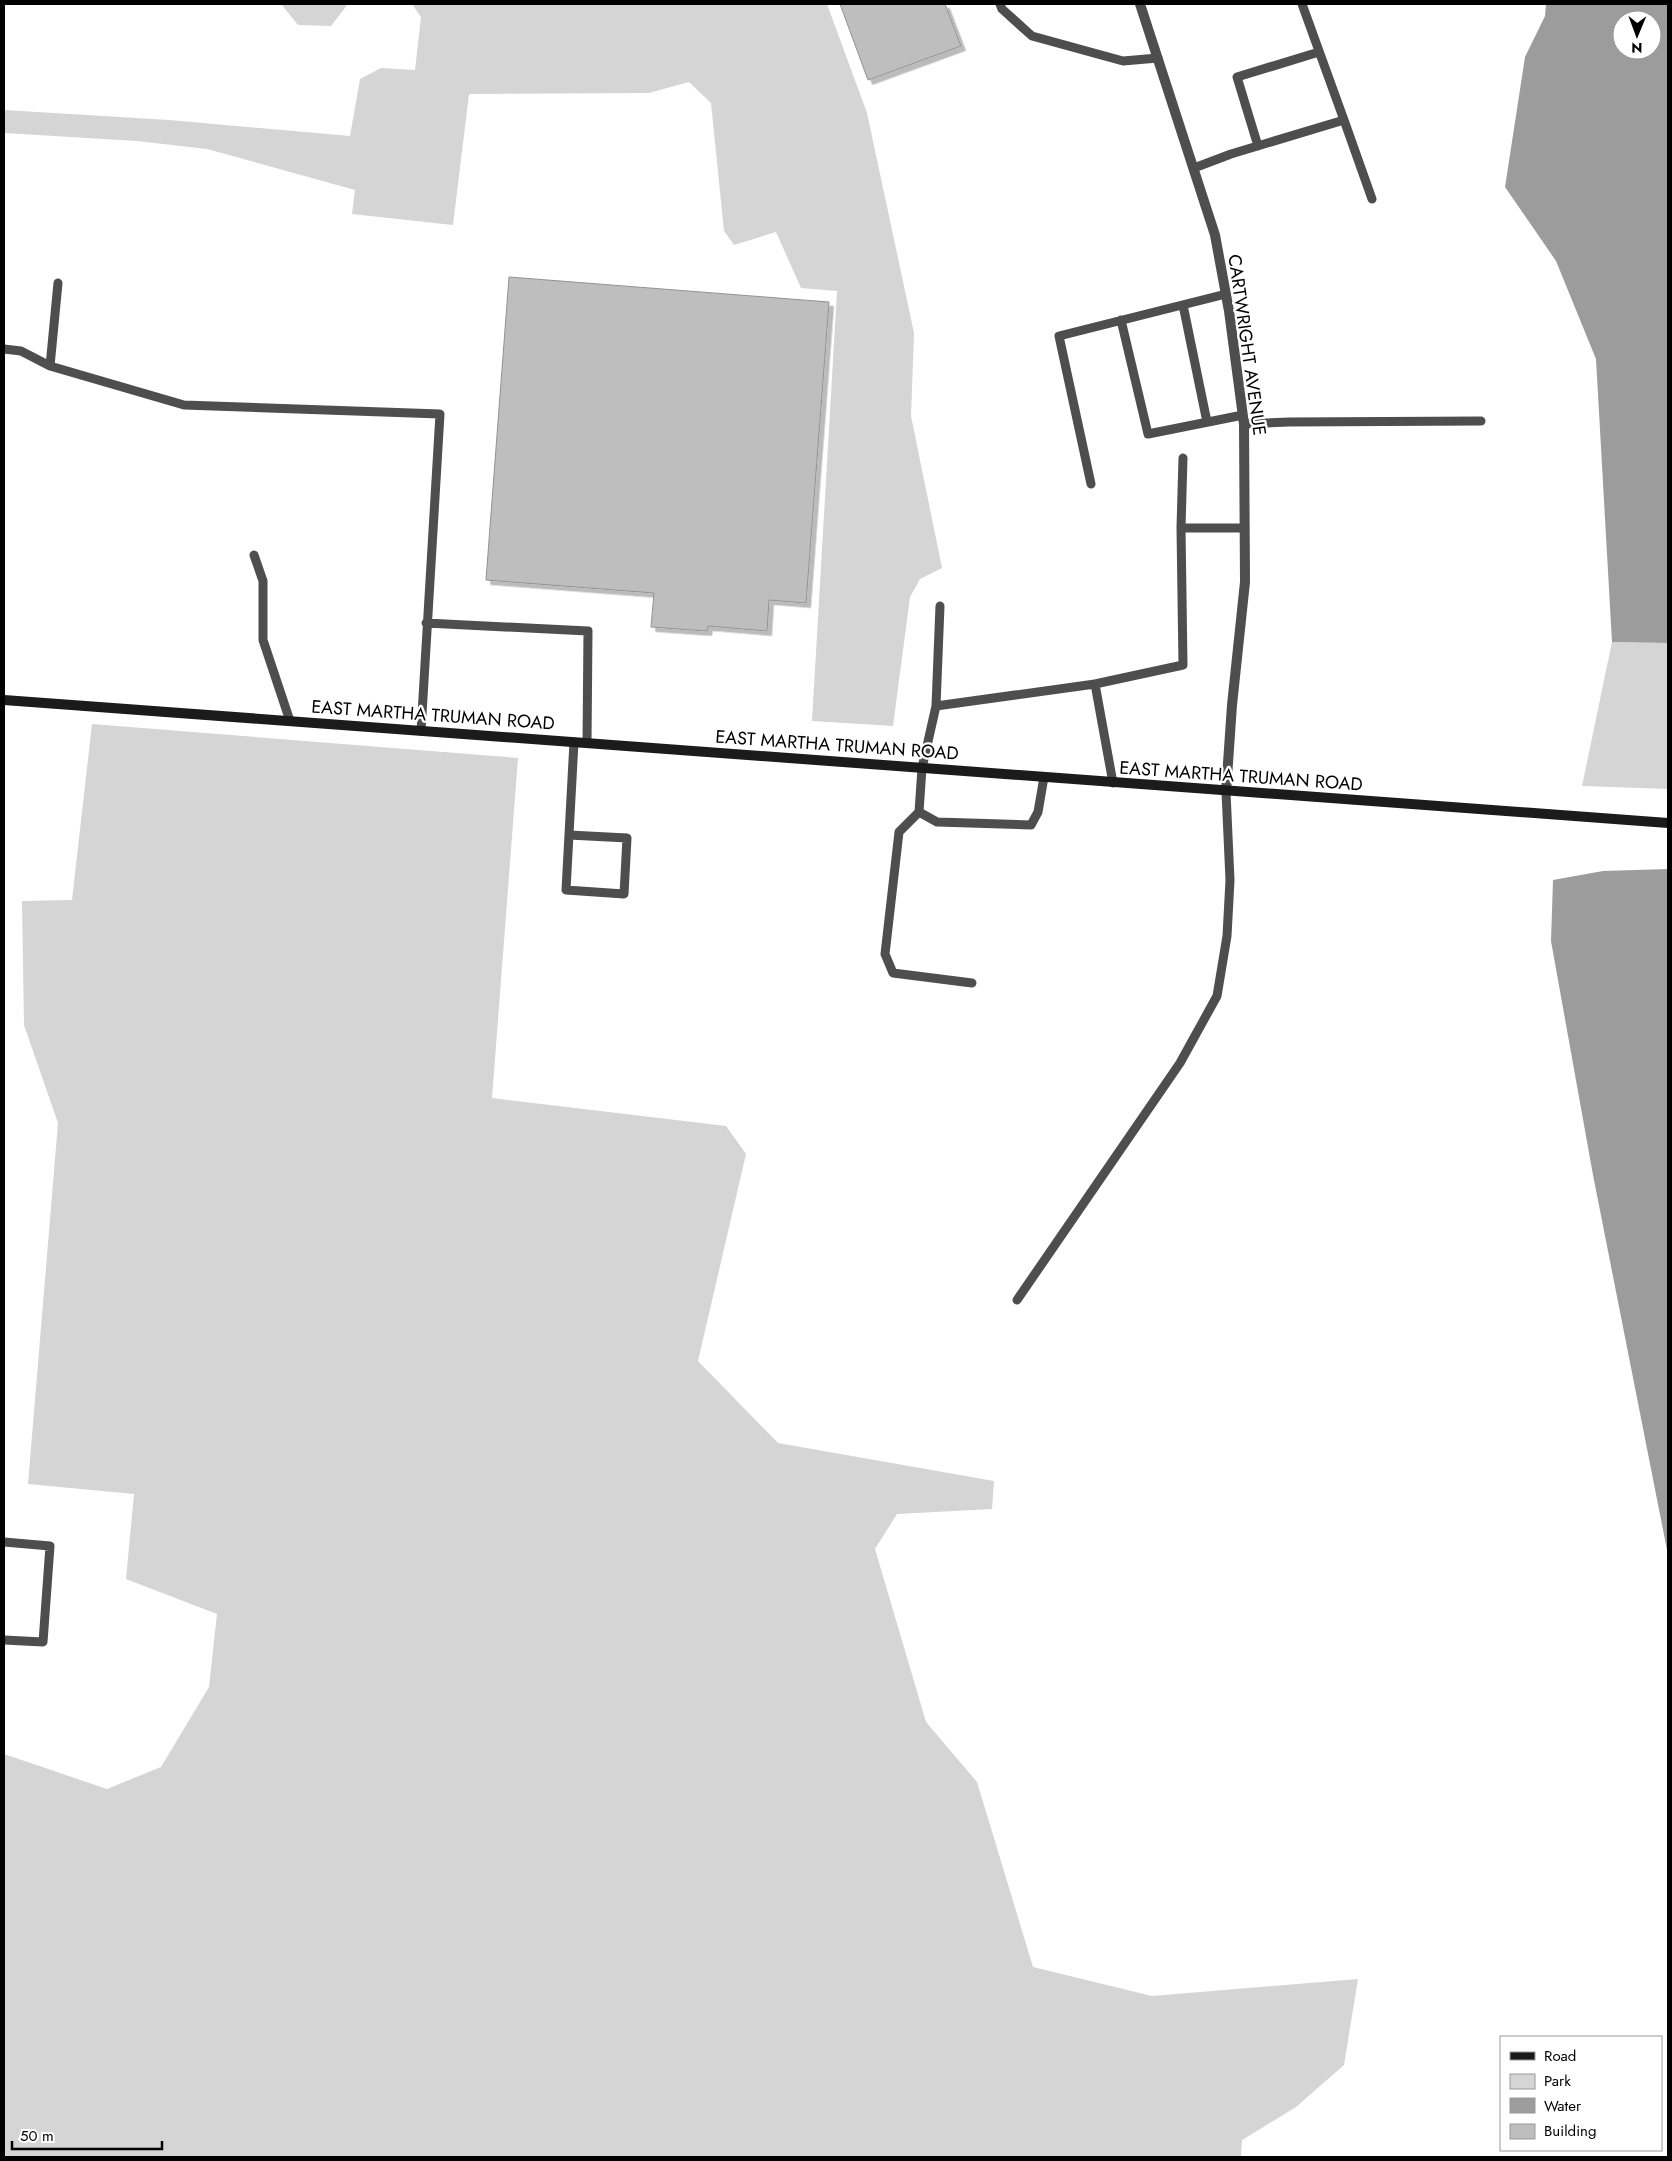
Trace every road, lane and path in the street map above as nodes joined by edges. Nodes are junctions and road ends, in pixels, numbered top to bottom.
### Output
1 (1000, 4) edge
2 (1140, 4) edge
3 (1302, 4) edge
4 (1319, 52) junction
5 (1158, 58) junction
6 (1344, 120) junction
7 (1258, 146) junction
8 (1194, 168) junction
9 (1372, 199) dead end
10 (58, 283) dead end
11 (1226, 294) junction
12 (1183, 305) junction
13 (1121, 320) junction
14 (4, 349) edge
15 (50, 366) junction
16 (1244, 420) junction
17 (1481, 421) dead end
18 (1206, 422) junction
19 (1183, 458) dead end
20 (1091, 484) dead end
21 (1181, 528) junction
22 (1244, 528) junction
23 (254, 555) dead end
24 (940, 606) dead end
25 (426, 623) junction
26 (1095, 684) junction
27 (4, 700) edge
28 (936, 706) junction
29 (290, 721) junction
30 (421, 731) junction
31 (574, 742) junction
32 (587, 743) junction
33 (922, 768) junction
34 (1044, 778) junction
35 (1114, 783) junction
36 (1226, 792) junction
37 (919, 812) junction
38 (1668, 823) edge
39 (569, 834) junction
40 (972, 983) dead end
41 (1018, 1300) dead end
42 (4, 1542) edge
43 (4, 1640) edge

1 - 5 lane
2 - 5 street, CARTWRIGHT AVENUE
3 - 4 lane
4 - 6 lane
4 - 7 lane
5 - 8 street, CARTWRIGHT AVENUE
6 - 7 lane
6 - 9 lane
7 - 8 lane
8 - 11 street, CARTWRIGHT AVENUE
10 - 15 lane
11 - 12 lane
11 - 16 street, CARTWRIGHT AVENUE
12 - 13 lane
12 - 18 lane
13 - 18 lane
13 - 20 lane
14 - 15 lane
15 - 25 lane
16 - 17 lane
16 - 18 lane
16 - 22 street, CARTWRIGHT AVENUE
19 - 21 lane
21 - 22 lane
21 - 26 lane
22 - 36 street, CARTWRIGHT AVENUE
23 - 29 lane
24 - 28 lane
25 - 30 lane
25 - 32 lane
26 - 28 lane
26 - 35 lane
27 - 29 main road, EAST MARTHA TRUMAN ROAD
28 - 33 lane
29 - 30 main road, EAST MARTHA TRUMAN ROAD
30 - 31 main road, EAST MARTHA TRUMAN ROAD
31 - 32 main road, EAST MARTHA TRUMAN ROAD
31 - 39 lane
32 - 33 main road, EAST MARTHA TRUMAN ROAD
33 - 34 main road, EAST MARTHA TRUMAN ROAD
33 - 37 lane
34 - 35 main road, EAST MARTHA TRUMAN ROAD
34 - 37 lane
35 - 36 main road, EAST MARTHA TRUMAN ROAD
36 - 38 main road, EAST MARTHA TRUMAN ROAD
36 - 41 lane
37 - 40 lane
39 - 39 lane
42 - 43 lane

